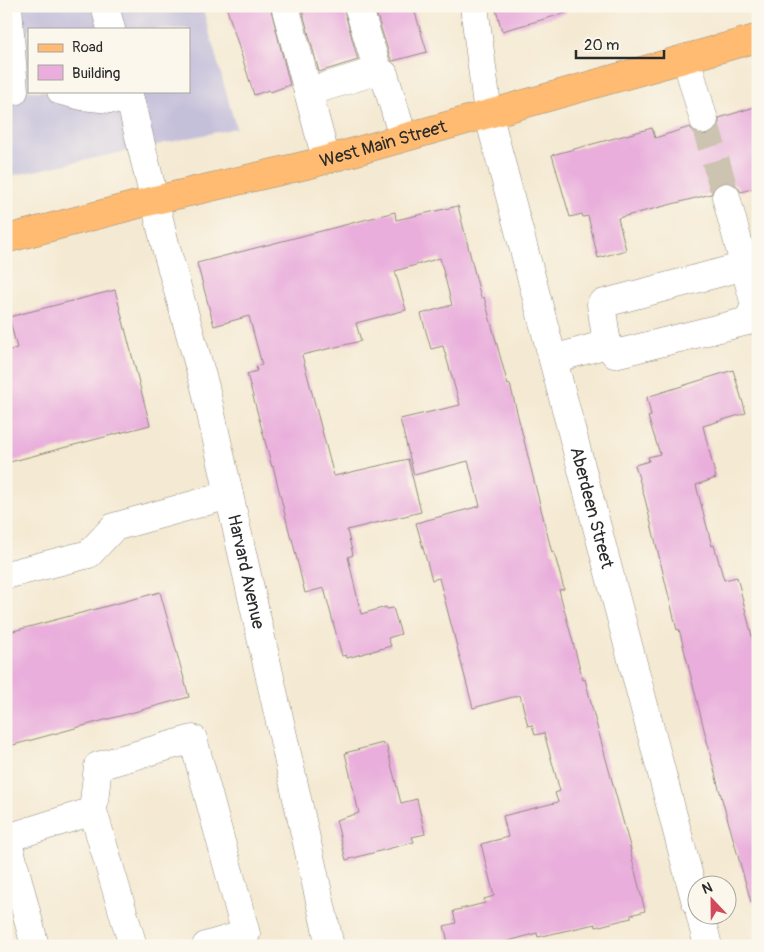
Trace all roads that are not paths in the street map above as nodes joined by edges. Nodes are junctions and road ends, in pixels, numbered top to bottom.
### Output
1 (8, 6) edge
2 (105, 6) edge
3 (285, 6) edge
4 (358, 6) edge
5 (474, 6) edge
6 (111, 28) edge
7 (758, 38) edge
8 (686, 58) junction
9 (378, 71) junction
10 (16, 91) edge
11 (65, 92) edge
12 (308, 92) junction
13 (129, 96) edge
14 (488, 113) junction
15 (704, 120) tunnel mouth
16 (403, 137) junction
17 (326, 160) junction
18 (726, 197) tunnel mouth
19 (155, 200) junction
20 (6, 239) edge
21 (745, 266) junction
22 (607, 344) junction
23 (553, 359) junction
24 (229, 495) junction
25 (6, 575) edge
26 (93, 811) junction
27 (7, 837) edge
28 (688, 874) edge
29 (702, 924) edge
30 (36, 946) edge
31 (133, 946) edge
32 (206, 946) edge
33 (330, 946) edge
34 (708, 946) edge

1 - 10 street
2 - 6 street
3 - 12 street
4 - 9 street
5 - 14 street, Aberdeen Street
7 - 8 main road, West Main Street
8 - 14 main road, West Main Street
8 - 15 street
9 - 12 street
9 - 16 street
11 - 13 street
12 - 17 street
13 - 19 street, Harvard Avenue
14 - 16 main road, West Main Street
14 - 23 street, Aberdeen Street
16 - 17 main road, West Main Street
17 - 19 main road, West Main Street
18 - 21 street
19 - 20 main road, West Main Street
19 - 24 street, Harvard Avenue
21 - 22 street
21 - 22 street
22 - 23 street
23 - 28 street, Aberdeen Street
24 - 25 street
24 - 33 street, Harvard Avenue
26 - 27 street
26 - 31 street
26 - 32 street
27 - 30 street
29 - 34 street

